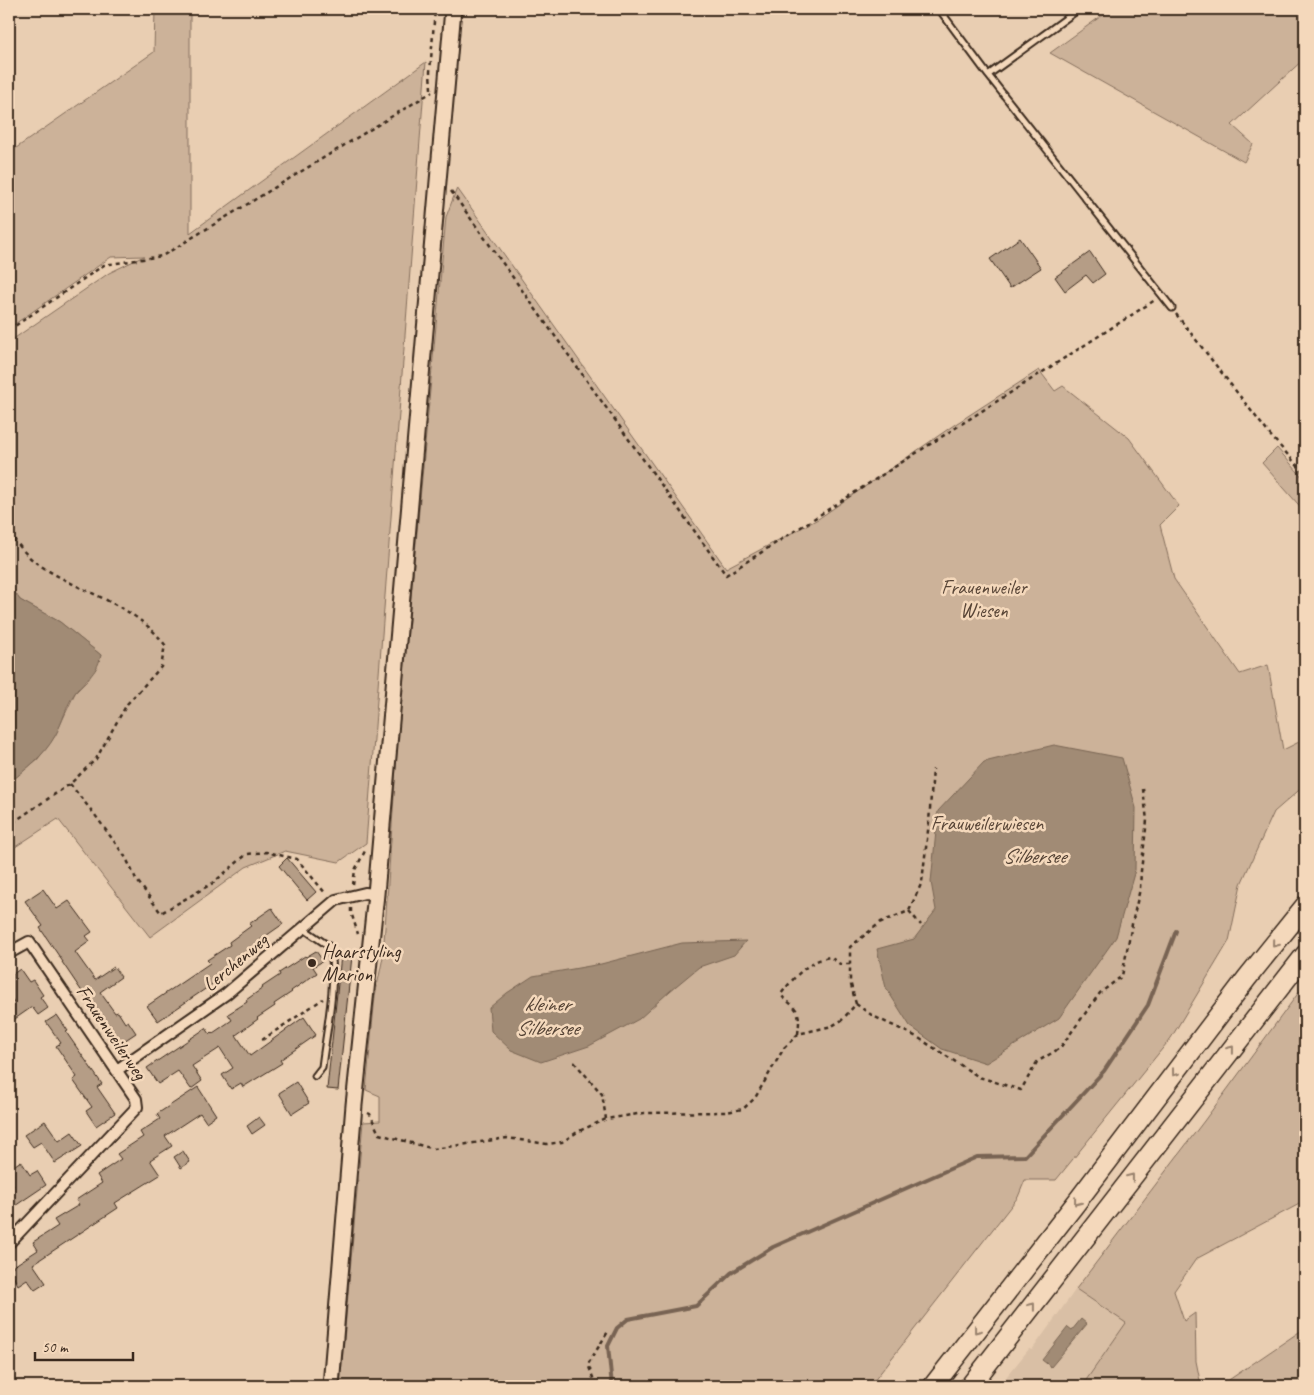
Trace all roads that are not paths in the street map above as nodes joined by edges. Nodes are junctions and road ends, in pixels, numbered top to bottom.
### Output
1 (453, 9) edge
2 (939, 9) edge
3 (1079, 9) edge
4 (988, 75) junction
5 (1172, 308) road end
6 (376, 894) junction
7 (1305, 906) edge
8 (303, 928) junction
9 (9, 953) edge
10 (1305, 955) edge
11 (117, 1070) junction
12 (315, 1076) dead end
13 (9, 1243) edge
14 (331, 1386) edge
15 (933, 1386) edge
16 (970, 1386) edge

1 - 6 main road
2 - 4 lane
3 - 4 lane
4 - 5 lane
6 - 8 street, Lerchenweg
6 - 14 main road
7 -> 15 highway
8 - 11 street, Lerchenweg
8 - 12 lane
9 - 11 street, Frauenweilerweg
16 -> 10 highway
11 - 13 street, Frauenweilerweg

